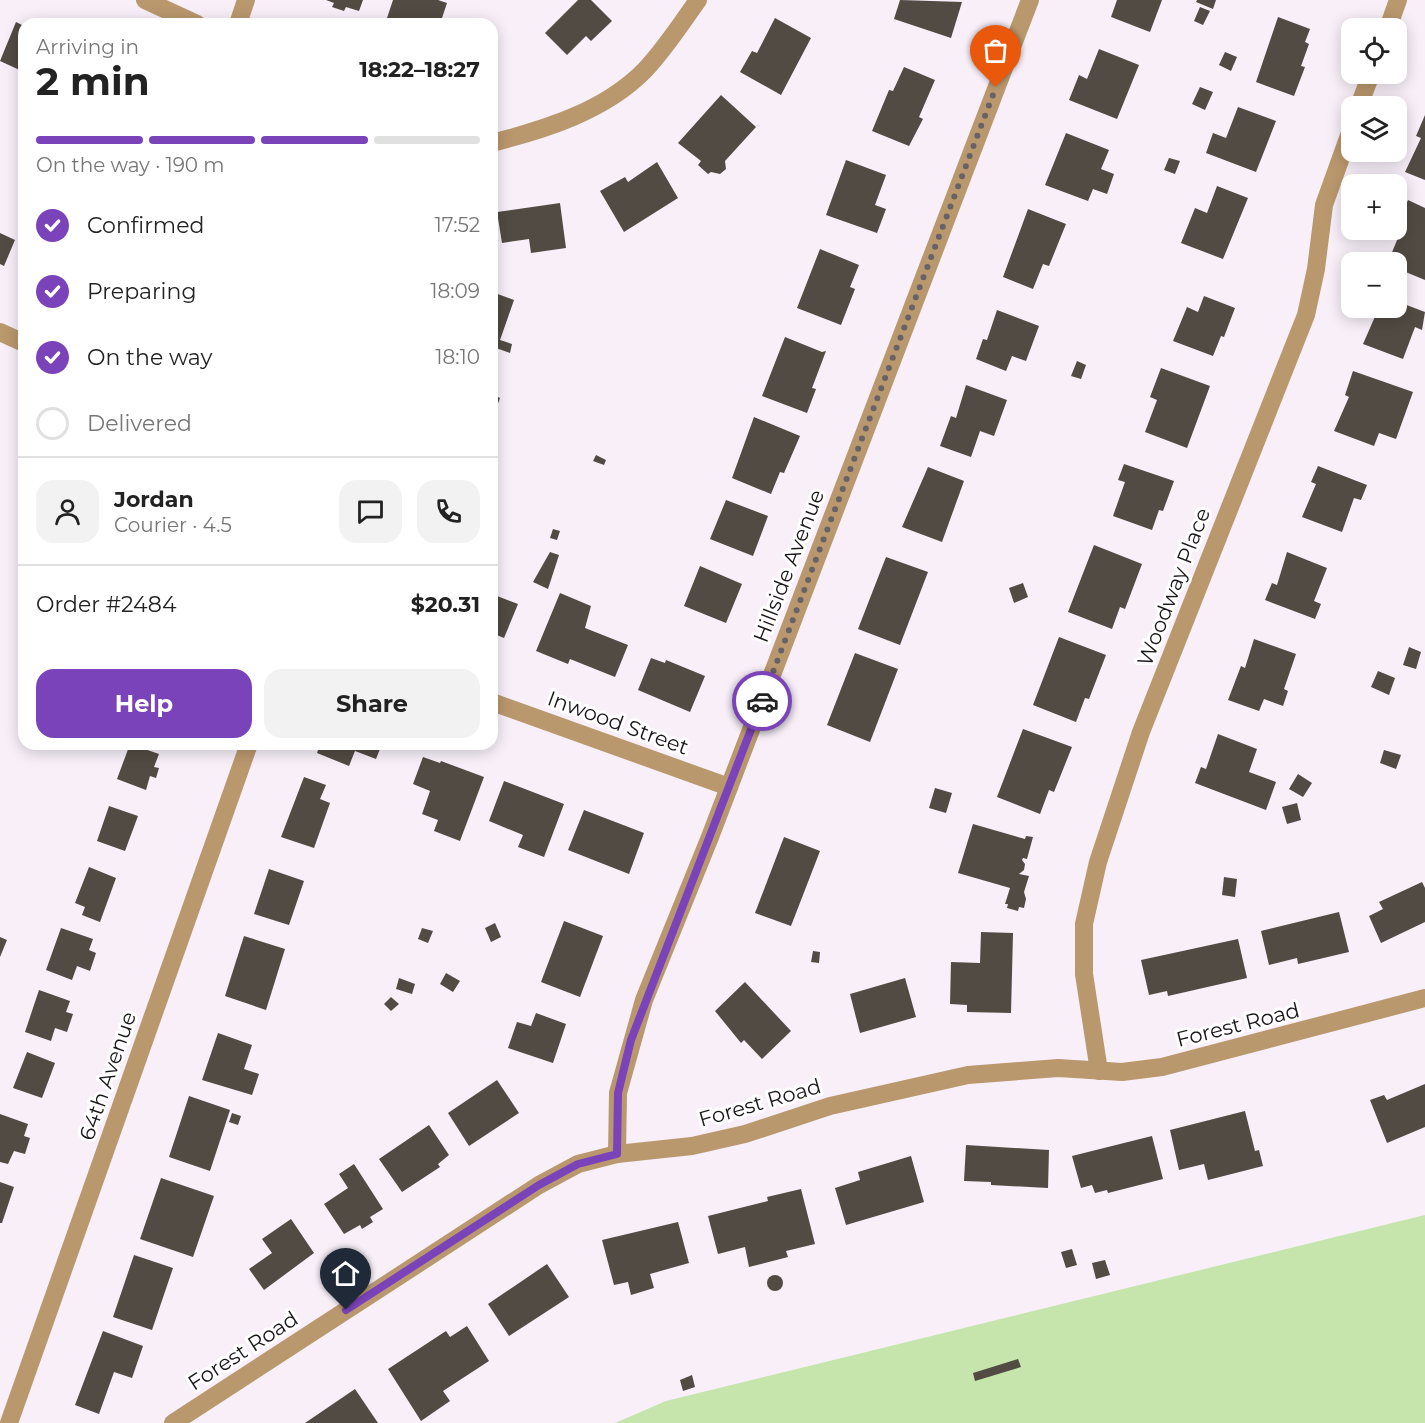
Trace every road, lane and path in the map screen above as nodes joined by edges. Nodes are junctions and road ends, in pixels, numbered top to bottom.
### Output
1 (145, 0) edge
2 (246, 0) edge
3 (698, 0) edge
4 (1030, 0) edge
5 (1398, 0) edge
6 (184, 18) edge
7 (240, 18) edge
8 (1392, 18) edge
9 (498, 141) edge
10 (1341, 158) edge
11 (0, 332) edge
12 (18, 341) edge
13 (498, 704) edge
14 (247, 750) edge
15 (729, 787) junction
16 (1425, 998) edge
17 (1099, 1071) junction
18 (617, 1154) junction
19 (9, 1423) edge
20 (173, 1423) edge

1 - 6 street
2 - 7 street
3 - 9 street
4 - 15 street, Hillside Avenue
5 - 8 street
10 - 17 street, Woodway Place
11 - 12 street
13 - 15 street, Inwood Street
14 - 19 street, 64th Avenue
15 - 18 street, Hillside Avenue
16 - 17 street, Forest Road
17 - 18 street, Forest Road
18 - 20 street, Forest Road

